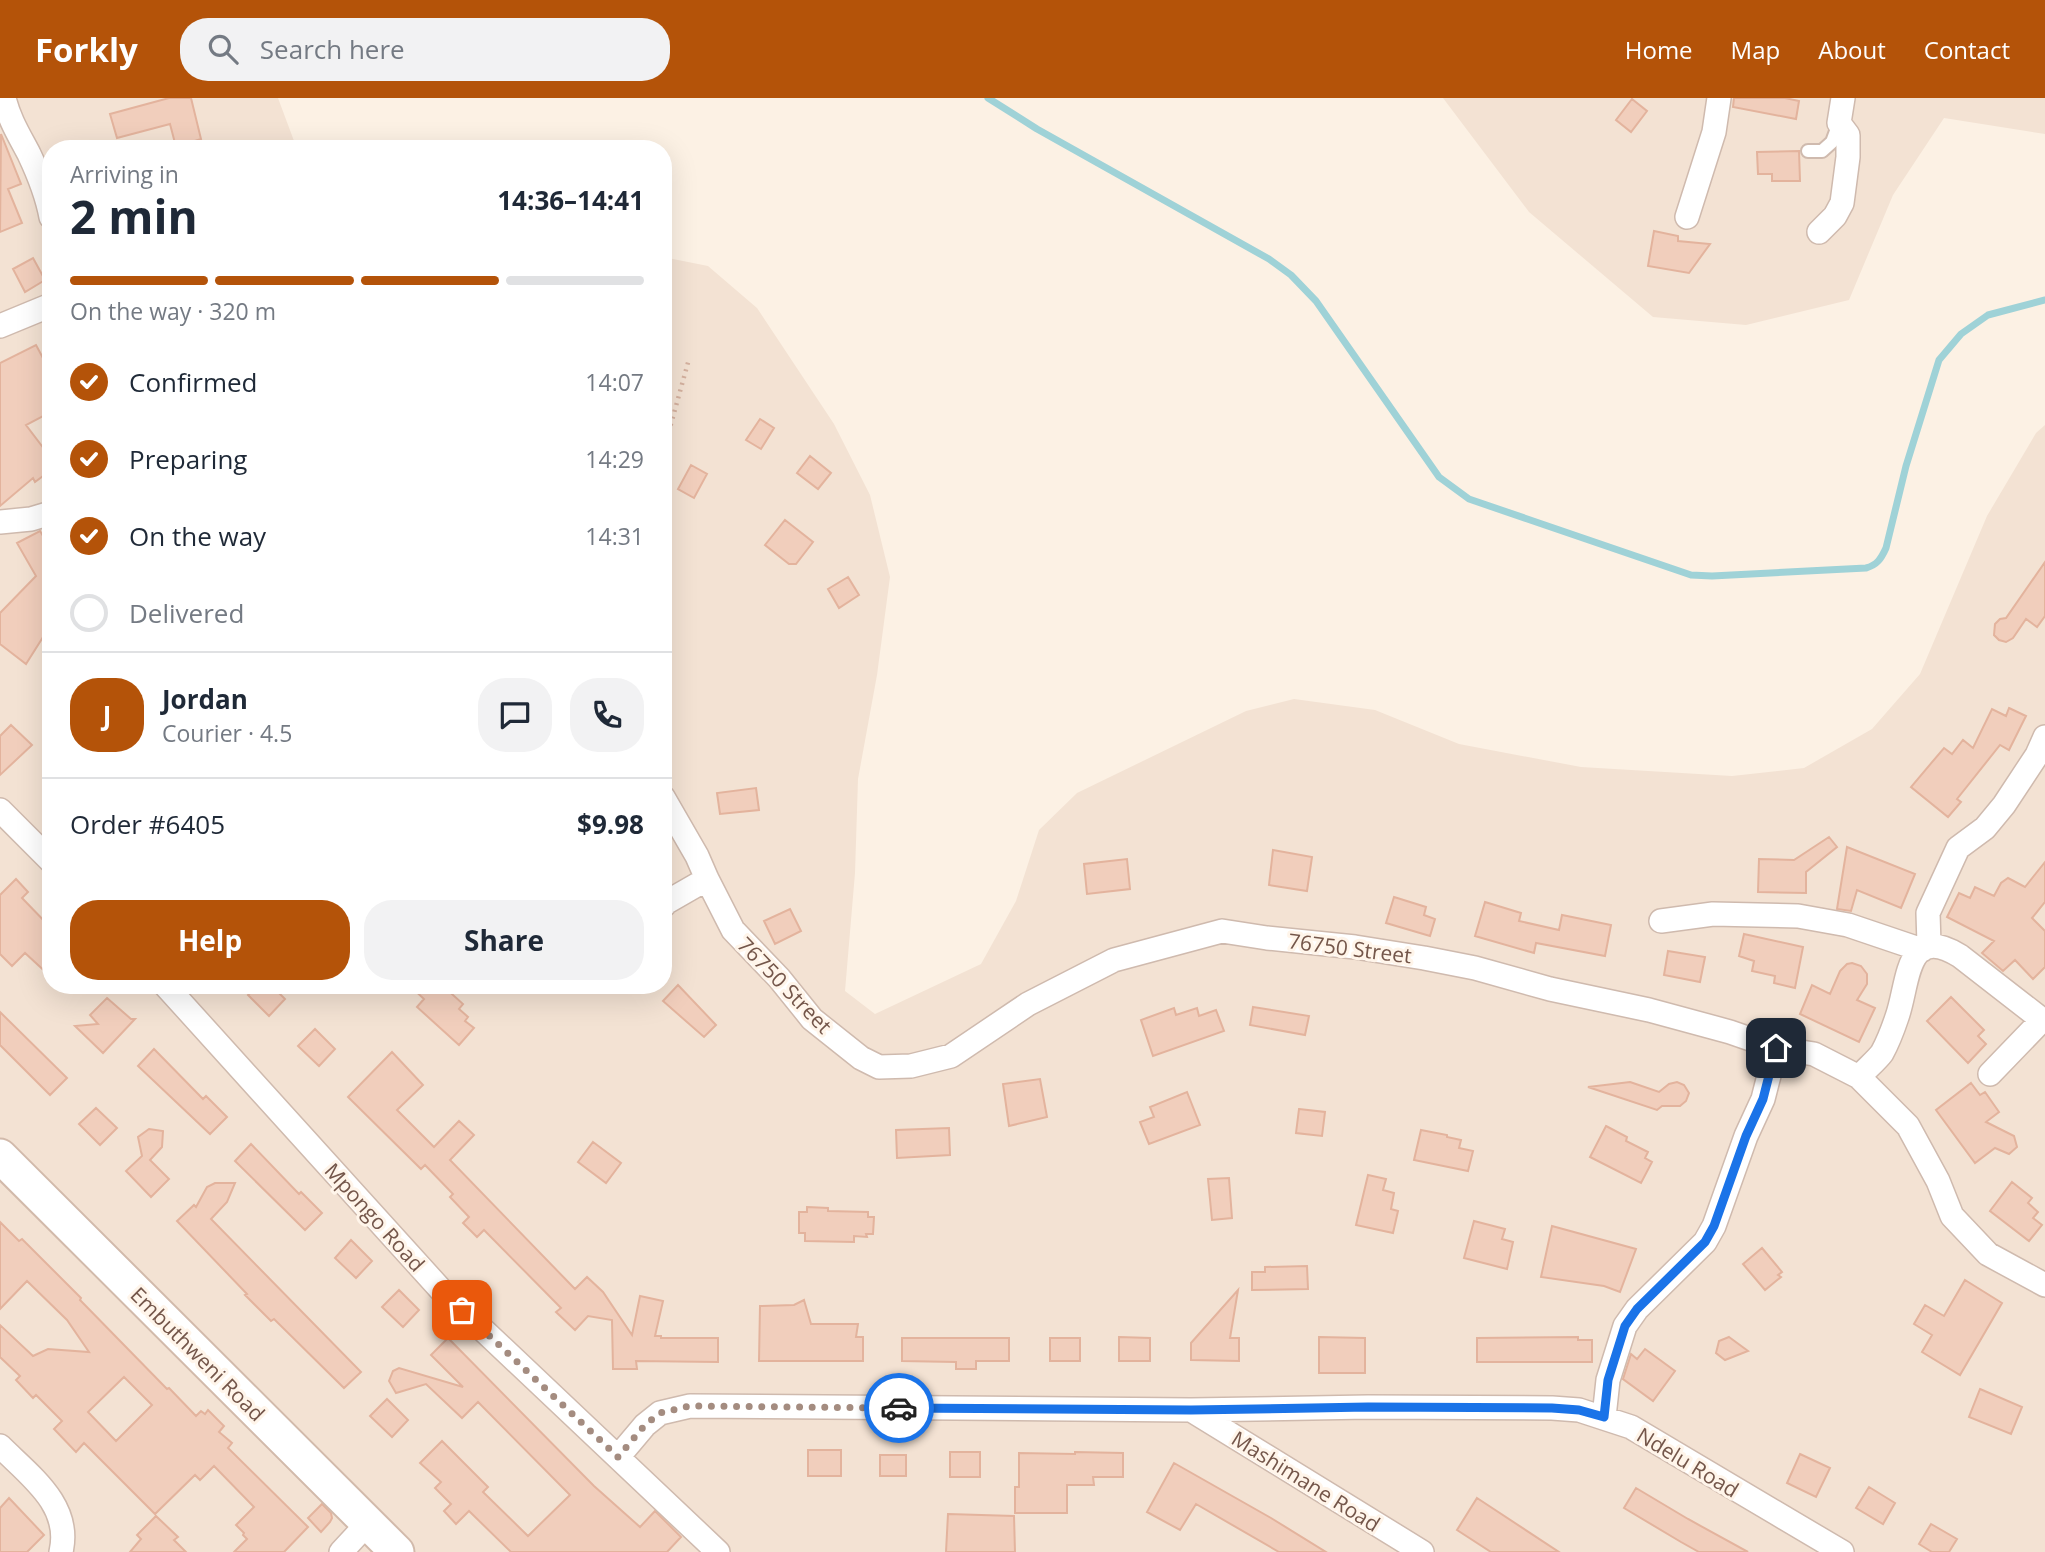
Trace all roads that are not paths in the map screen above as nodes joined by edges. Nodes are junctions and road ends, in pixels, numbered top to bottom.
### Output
1 (4, 98) edge
2 (1719, 98) edge
3 (1843, 98) edge
4 (1839, 123) junction
5 (1808, 151) dead end
6 (42, 187) edge
7 (1687, 217) dead end
8 (1819, 232) dead end
9 (42, 310) edge
10 (0, 326) edge
11 (42, 516) edge
12 (0, 522) edge
13 (2045, 737) edge
14 (0, 810) edge
15 (672, 812) edge
16 (42, 852) edge
17 (707, 879) junction
18 (672, 899) edge
19 (1661, 921) dead end
20 (1925, 948) junction
21 (173, 994) edge
22 (2044, 1021) edge
23 (1776, 1048) junction
24 (1990, 1074) dead end
25 (1859, 1077) junction
26 (0, 1156) edge
27 (2045, 1285) edge
28 (1191, 1410) junction
29 (1604, 1417) junction
30 (0, 1446) edge
31 (618, 1457) junction
32 (368, 1524) junction
33 (61, 1552) edge
34 (341, 1552) edge
35 (397, 1552) edge
36 (718, 1552) edge
37 (1422, 1552) edge
38 (1842, 1552) edge

1 - 6 street
2 - 7 street
3 - 4 street
4 - 5 lane
4 - 8 street
9 - 10 street
11 - 12 street
13 - 20 street
14 - 16 street
15 - 17 street, 76750 Street
17 - 18 street
17 - 23 street, 76750 Street
19 - 20 street
20 - 22 street
20 - 25 street
21 - 31 street, Mpongo Road
22 - 24 street
23 - 25 street, 76750 Street
23 - 29 street
25 - 27 street, 76750 Street
26 - 32 street, Embuthweni Road
28 - 29 street, Ndelu Road
28 - 31 street, Ndelu Road
28 - 37 street, Mashimane Road
29 - 38 street, Ndelu Road
30 - 33 street
31 - 36 street, Mpongo Road
32 - 34 street
32 - 35 street, Embuthweni Road

